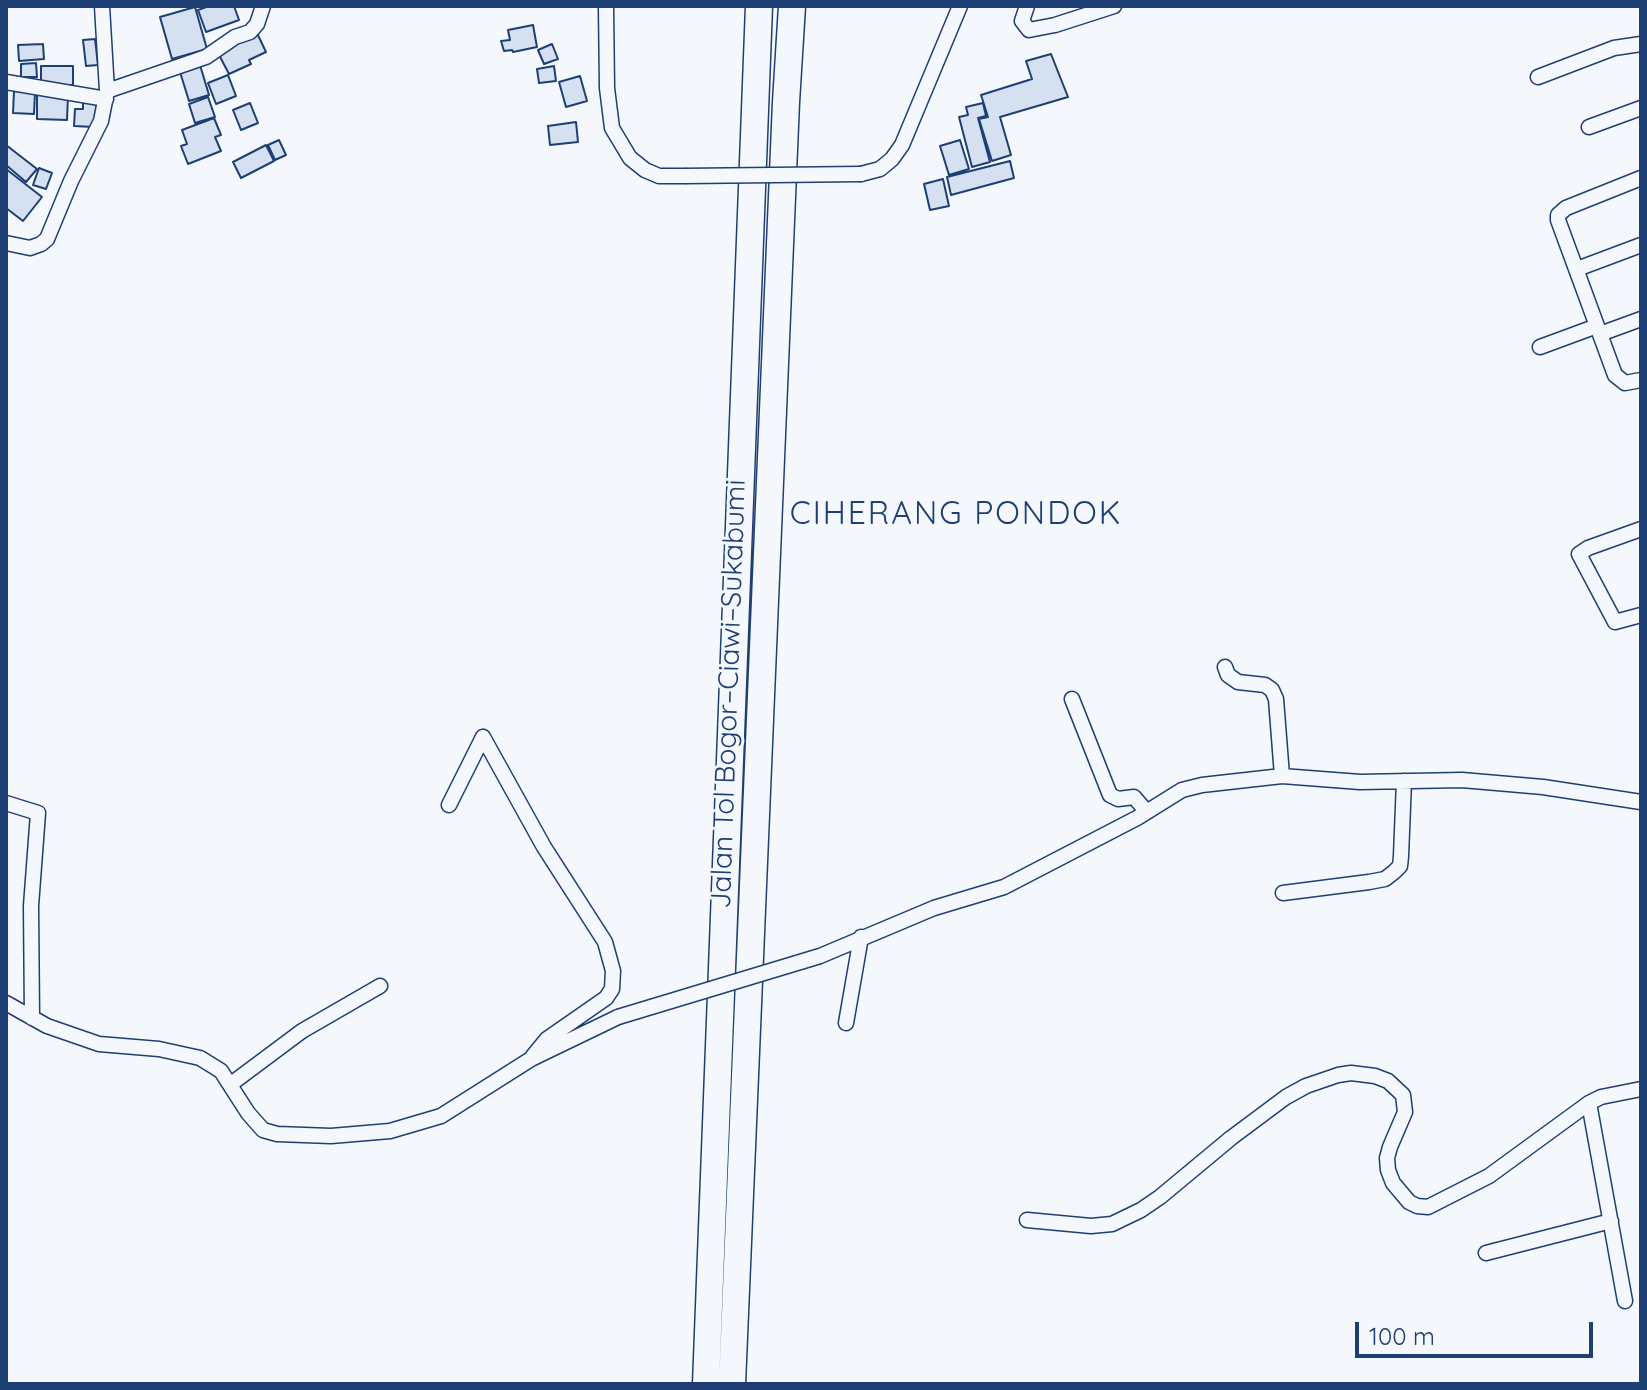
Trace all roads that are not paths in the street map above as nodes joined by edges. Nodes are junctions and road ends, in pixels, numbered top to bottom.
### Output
1 (102, 6) edge
2 (263, 6) edge
3 (606, 6) edge
4 (759, 6) edge
5 (792, 6) edge
6 (960, 6) edge
7 (1027, 6) edge
8 (1114, 6) edge
9 (1641, 44) edge
10 (1538, 77) dead end
11 (6, 82) edge
12 (106, 95) junction
13 (1641, 108) edge
14 (1589, 127) dead end
15 (1641, 178) edge
16 (6, 243) edge
17 (1641, 245) edge
18 (1577, 269) junction
19 (1641, 319) edge
20 (1599, 330) junction
21 (1540, 347) dead end
22 (1641, 380) edge
23 (1641, 529) edge
24 (1641, 615) edge
25 (1225, 667) dead end
26 (1072, 699) dead end
27 (1282, 776) junction
28 (1404, 781) junction
29 (1641, 802) edge
30 (6, 803) edge
31 (449, 805) dead end
32 (1147, 812) junction
33 (1283, 893) dead end
34 (861, 937) junction
35 (380, 986) dead end
36 (6, 1003) edge
37 (32, 1018) junction
38 (846, 1023) dead end
39 (531, 1059) junction
40 (231, 1084) junction
41 (1641, 1089) edge
42 (1589, 1103) junction
43 (1027, 1220) dead end
44 (1611, 1221) junction
45 (1486, 1253) dead end
46 (1625, 1301) dead end
47 (706, 1384) edge
48 (732, 1384) edge

1 - 12 street
2 - 12 street
3 - 6 street, bridge
4 - 47 highway, Jalan Tol Bogor–Ciawi–Sukabumi
5 - 48 highway, Jalan Tol Bogor–Ciawi–Sukabumi
7 - 8 street
9 - 10 street
11 - 12 street
12 - 16 street
13 - 14 street
15 - 18 street
17 - 18 street
18 - 20 street
19 - 20 street
20 - 21 street
20 - 22 street
23 - 24 street
25 - 27 street
26 - 32 street
27 - 28 street
27 - 32 street
28 - 29 street
28 - 33 street
30 - 37 street
31 - 39 street
32 - 34 street
34 - 38 street
34 - 39 street, bridge
35 - 40 street
36 - 37 street
37 - 40 street
39 - 40 street
41 - 42 street
42 - 43 street
42 - 44 street
44 - 45 street
44 - 46 street

